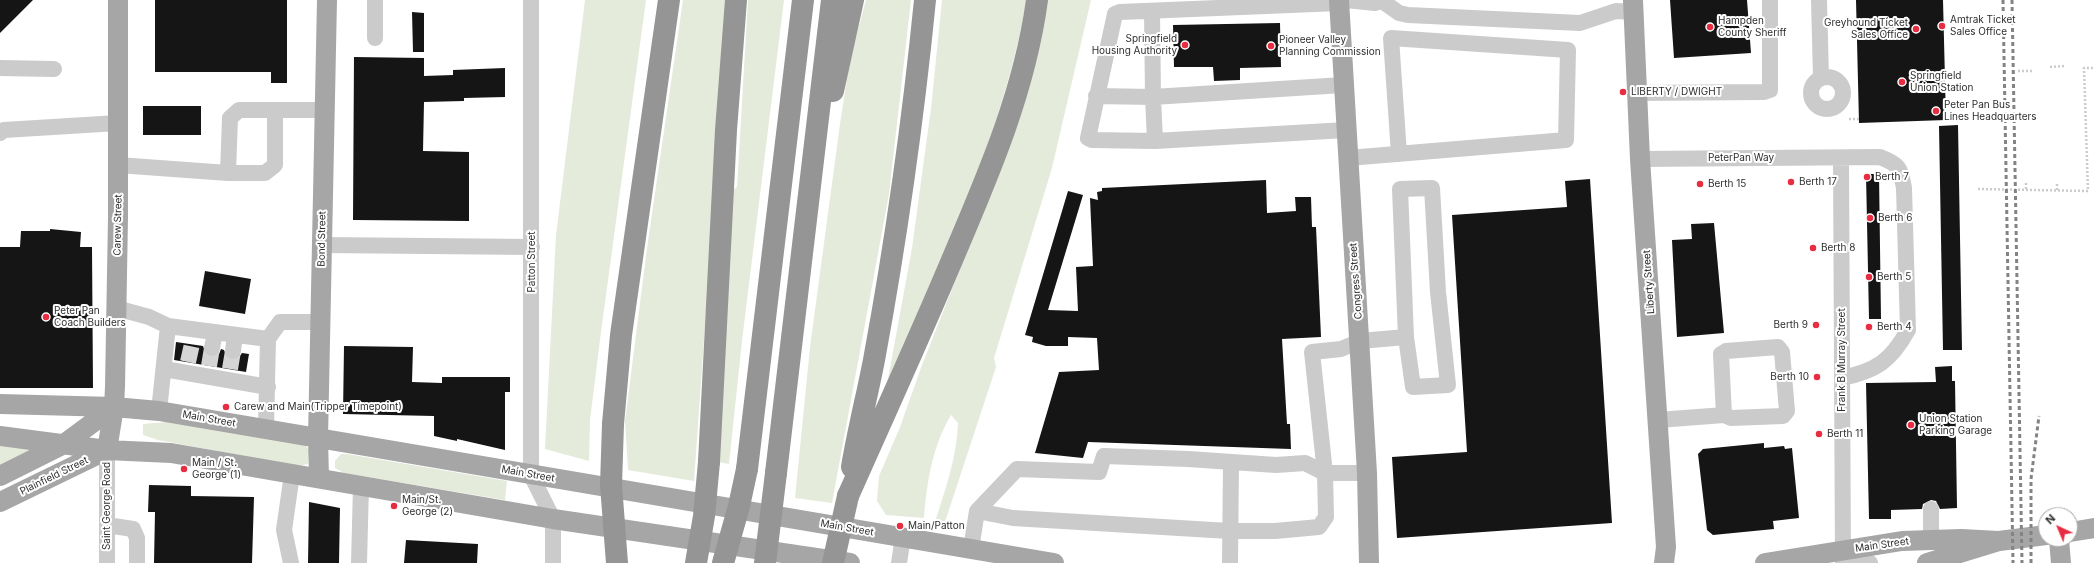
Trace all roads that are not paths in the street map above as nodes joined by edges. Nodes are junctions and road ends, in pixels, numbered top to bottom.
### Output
1 (118, 0) edge
2 (327, 0) edge
3 (375, 0) edge
4 (531, 0) edge
5 (658, 0) edge
6 (669, 0) edge
7 (736, 0) edge
8 (803, 0) edge
9 (832, 0) edge
10 (853, 0) edge
11 (925, 0) edge
12 (1037, 0) edge
13 (1770, 0) edge
14 (1819, 0) edge
15 (1341, 1) edge
16 (1382, 1) edge
17 (1633, 6) edge
18 (1152, 11) junction
19 (375, 38) dead end
20 (0, 68) edge
21 (54, 69) dead end
22 (1821, 78) dead end
23 (1343, 85) junction
24 (1637, 93) junction
25 (1096, 96) junction
26 (1153, 98) junction
27 (275, 110) junction
28 (325, 110) junction
29 (653, 111) junction
30 (118, 123) junction
31 (1346, 130) junction
32 (0, 133) edge
33 (1155, 141) junction
34 (1399, 154) junction
35 (814, 156) junction
36 (1348, 158) junction
37 (1841, 158) junction
38 (1640, 159) junction
39 (118, 165) junction
40 (228, 173) junction
41 (322, 245) junction
42 (532, 247) junction
43 (116, 308) junction
44 (320, 322) junction
45 (168, 326) junction
46 (235, 335) junction
47 (1406, 337) junction
48 (268, 339) junction
49 (1360, 341) junction
50 (233, 351) tunnel mouth
51 (164, 370) junction
52 (1842, 378) junction
53 (268, 386) junction
54 (0, 404) edge
55 (114, 407) junction
56 (159, 411) junction
57 (1724, 415) junction
58 (1658, 420) junction
59 (266, 430) junction
60 (0, 436) edge
61 (318, 438) junction
62 (64, 444) junction
63 (107, 450) junction
64 (1232, 462) junction
65 (1325, 473) junction
66 (1367, 473) junction
67 (292, 474) junction
68 (532, 475) junction
69 (0, 476) edge
70 (319, 478) junction
71 (361, 486) junction
72 (848, 496) junction
73 (0, 502) edge
74 (1931, 509) dead end
75 (977, 511) junction
76 (553, 518) junction
77 (107, 525) junction
78 (2094, 528) edge
79 (1229, 531) junction
80 (2078, 531) edge
81 (2038, 536) edge
82 (903, 537) junction
83 (1931, 539) junction
84 (1999, 541) junction
85 (2060, 547) edge
86 (971, 549) junction
87 (1843, 557) edge
88 (107, 563) edge
89 (137, 563) edge
90 (291, 563) edge
91 (359, 563) edge
92 (553, 563) edge
93 (617, 563) edge
94 (696, 563) edge
95 (723, 563) edge
96 (765, 563) edge
97 (833, 563) edge
98 (850, 563) edge
99 (899, 563) edge
100 (1054, 563) edge
101 (1230, 563) edge
102 (1369, 563) edge
103 (1664, 563) edge
104 (1765, 563) edge
105 (1870, 563) edge
106 (1927, 563) edge
107 (2061, 563) edge

1 - 30 main road, Carew Street
2 - 28 main road, Bond Street
3 - 19 street
4 - 42 street, Patton Street
5 - 29 highway
6 - 29 highway
7 - 94 highway, bridge
8 - 95 highway, bridge
9 - 35 highway
10 - 35 highway
11 - 72 highway
12 - 72 highway
13 - 24 street
14 - 22 street
15 - 16 street
15 - 18 street
15 - 23 main road, Congress Street
16 - 17 street
17 - 24 main road, Liberty Street
18 - 25 street
18 - 26 street
20 - 21 street
23 - 26 street
23 - 31 main road, Congress Street
24 - 38 main road, Liberty Street
25 - 26 street
25 - 33 street
26 - 33 street
27 - 28 street
27 - 40 street
27 - 40 street
28 - 41 main road, Bond Street
29 - 93 highway, bridge
30 - 32 street
30 - 39 main road, Carew Street
31 - 33 street
31 - 36 main road, Congress Street
34 - 34 street
34 - 36 street
35 - 96 highway, bridge
36 - 49 main road, Congress Street
37 - 38 street, PeterPan Way
37 - 52 street, Frank B Murray Street
37 - 52 street, PeterPan Way
38 - 58 main road, Liberty Street
39 - 40 street
39 - 43 main road, Carew Street
41 - 42 street
41 - 44 main road, Bond Street
42 - 68 street, Patton Street
43 - 45 street
43 - 55 main road, Carew Street
44 - 48 street
44 - 61 main road, Bond Street
45 - 46 street
45 - 51 street
46 - 48 street
46 - 50 street
47 - 47 street
47 - 49 street
48 - 53 street
49 - 65 street
49 - 66 main road, Congress Street
51 - 53 street
51 - 56 street
52 - 87 street, Frank B Murray Street
53 - 59 street
54 - 55 main road, Main Street
55 - 56 main road, Main Street
55 - 62 main road
55 - 63 main road, Carew Street
56 - 59 main road, Main Street
57 - 57 street
57 - 58 street
58 - 103 main road, Liberty Street
59 - 61 main road, Main Street
60 - 62 main road
61 - 68 main road, Main Street
61 - 70 main road, Bond Street
62 - 63 main road
62 - 69 main road
63 - 67 main road
63 - 73 main road, Plainfield Street
63 - 77 street, Saint George Road
64 - 65 street
64 - 75 street
64 - 79 street
65 - 66 street
65 - 79 street
66 - 102 main road, Congress Street
67 - 70 main road
67 - 90 street
68 - 76 street, Patton Street
68 - 82 main road, Main Street
70 - 71 main road
71 - 76 main road
71 - 91 street
72 - 97 highway, bridge
74 - 83 street
75 - 79 street
75 - 86 street
76 - 92 street
76 - 98 main road
77 - 88 street, Saint George Road
77 - 89 street
78 - 80 main road
79 - 101 street
81 - 84 main road, Main Street
82 - 86 main road, Main Street
82 - 99 street
83 - 84 main road, Main Street
83 - 87 main road, Main Street
84 - 106 main road, Main Street
85 - 107 main road
86 - 100 main road, Main Street
87 - 104 main road, Main Street
87 - 105 street

